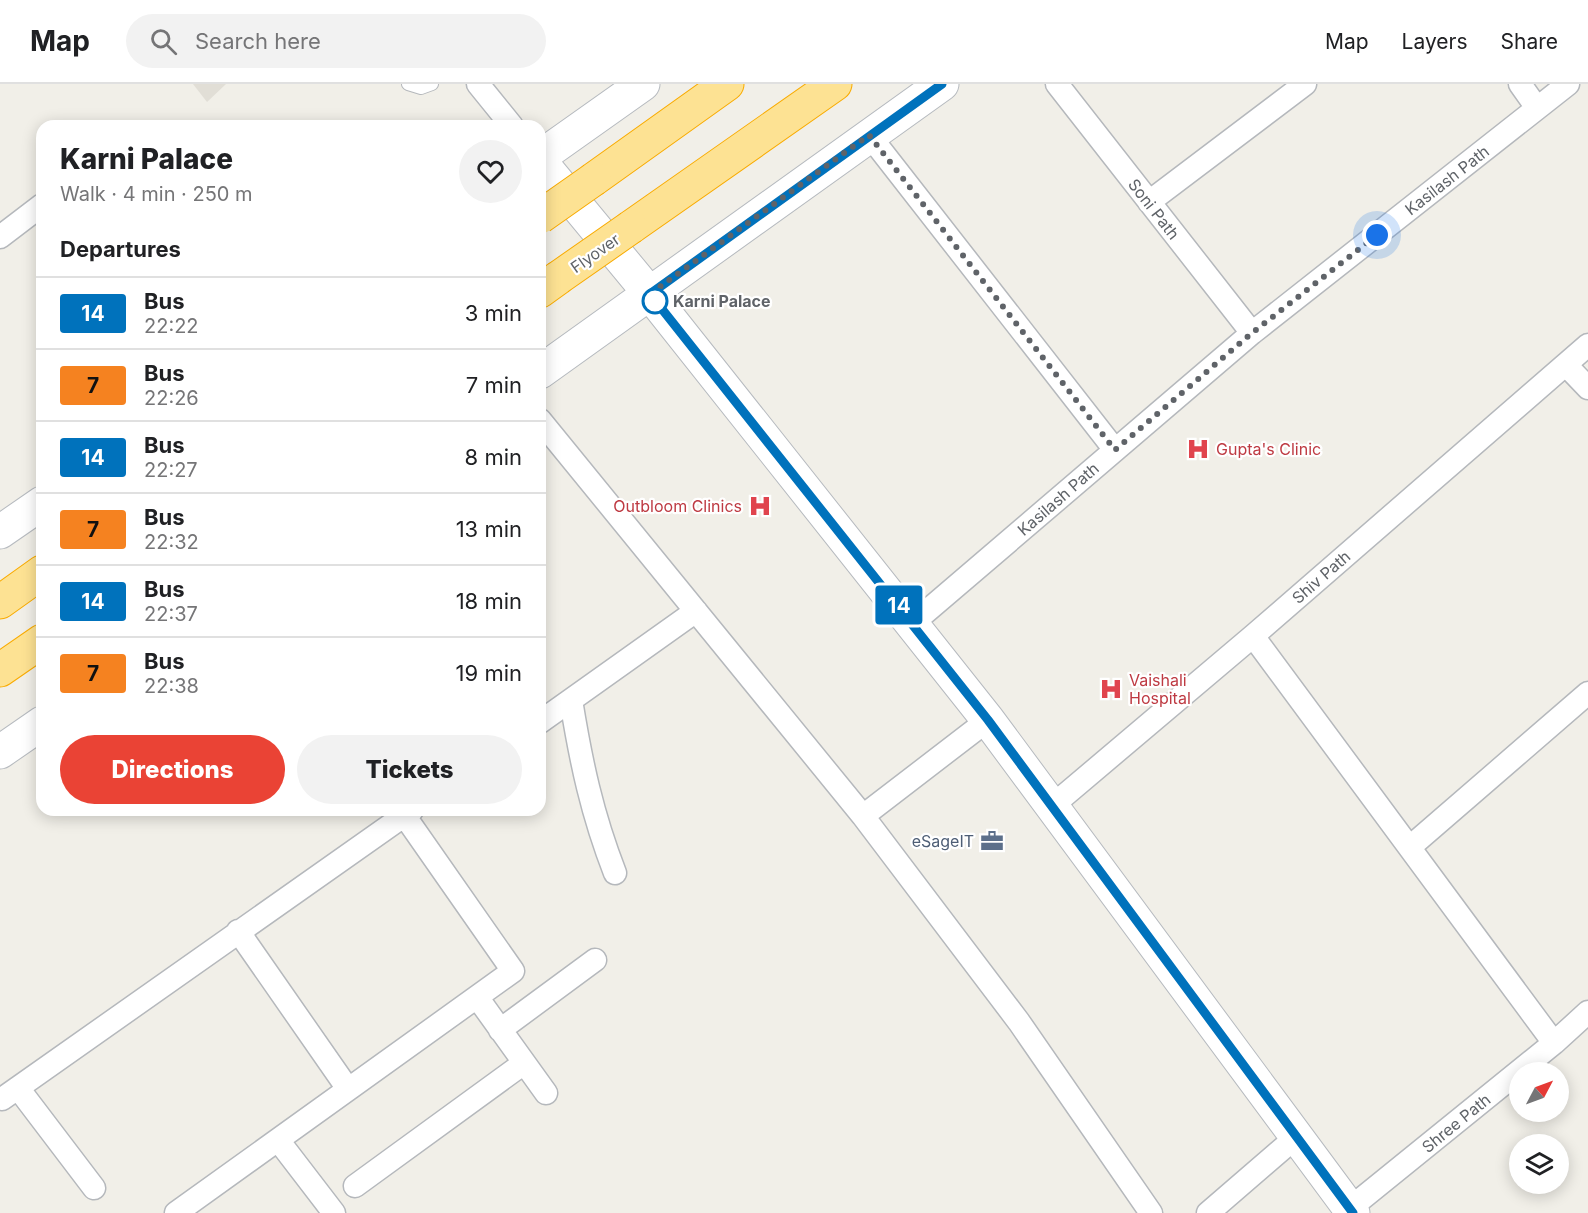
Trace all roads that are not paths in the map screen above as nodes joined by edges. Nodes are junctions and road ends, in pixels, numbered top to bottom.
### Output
1 (408, 84) edge
2 (432, 84) edge
3 (643, 84) edge
4 (727, 84) edge
5 (835, 84) edge
6 (942, 84) edge
7 (1057, 84) edge
8 (1305, 84) edge
9 (1520, 84) edge
10 (1568, 84) edge
11 (485, 87) edge
12 (1537, 108) junction
13 (508, 120) edge
14 (869, 135) junction
15 (546, 155) edge
16 (546, 166) edge
17 (1149, 202) junction
18 (36, 210) edge
19 (546, 213) edge
20 (0, 237) edge
21 (549, 285) edge
22 (650, 294) junction
23 (1252, 333) junction
24 (1588, 345) edge
25 (1566, 365) junction
26 (546, 368) edge
27 (1588, 388) edge
28 (546, 427) edge
29 (1115, 450) junction
30 (36, 507) edge
31 (0, 532) edge
32 (36, 576) edge
33 (0, 602) edge
34 (696, 611) junction
35 (913, 623) junction
36 (1252, 636) junction
37 (36, 645) edge
38 (0, 670) edge
39 (1588, 693) edge
40 (571, 700) junction
41 (546, 718) edge
42 (988, 720) junction
43 (36, 727) edge
44 (0, 752) edge
45 (1052, 806) junction
46 (404, 816) edge
47 (410, 816) edge
48 (863, 816) junction
49 (1410, 847) junction
50 (615, 873) dead end
51 (238, 931) junction
52 (596, 960) dead end
53 (477, 997) junction
54 (1588, 1012) edge
55 (500, 1029) junction
56 (1554, 1043) junction
57 (524, 1063) junction
58 (348, 1089) junction
59 (546, 1093) dead end
60 (1295, 1138) junction
61 (278, 1140) junction
62 (355, 1186) dead end
63 (94, 1188) dead end
64 (1351, 1211) edge
65 (176, 1213) edge
66 (334, 1213) edge
67 (1151, 1213) edge
68 (1208, 1213) edge

1 - 2 lane
3 - 15 street
4 - 19 highway, bridge
5 - 21 highway, Flyover, bridge
6 - 14 street
7 - 17 street, Soni Path
8 - 17 street
9 - 12 street
10 - 12 street, Kasilash Path
11 - 13 street
12 - 23 street, Kasilash Path
14 - 22 street
14 - 29 street
16 - 22 street
17 - 23 street, Soni Path
18 - 20 street
22 - 26 street
22 - 35 street
23 - 29 street, Kasilash Path
24 - 25 street, Shiv Path
25 - 27 street
25 - 36 street, Shiv Path
28 - 34 street
29 - 35 street, Kasilash Path
30 - 31 street
32 - 33 highway
34 - 40 street
34 - 48 street
35 - 42 street
36 - 45 street, Shiv Path
36 - 49 street
37 - 38 highway
39 - 49 street
40 - 41 street
40 - 50 street
42 - 45 street
42 - 48 street
43 - 44 street
45 - 60 street
46 - 51 street
47 - 53 street
48 - 67 street
49 - 56 street
51 - 58 street
51 - 63 street
52 - 55 street
53 - 55 street
53 - 58 street
54 - 56 street, Shree Path
55 - 57 street
56 - 64 street, Shree Path
57 - 59 street
57 - 62 street
58 - 61 street
60 - 64 street
60 - 68 street
61 - 65 street
61 - 66 street

